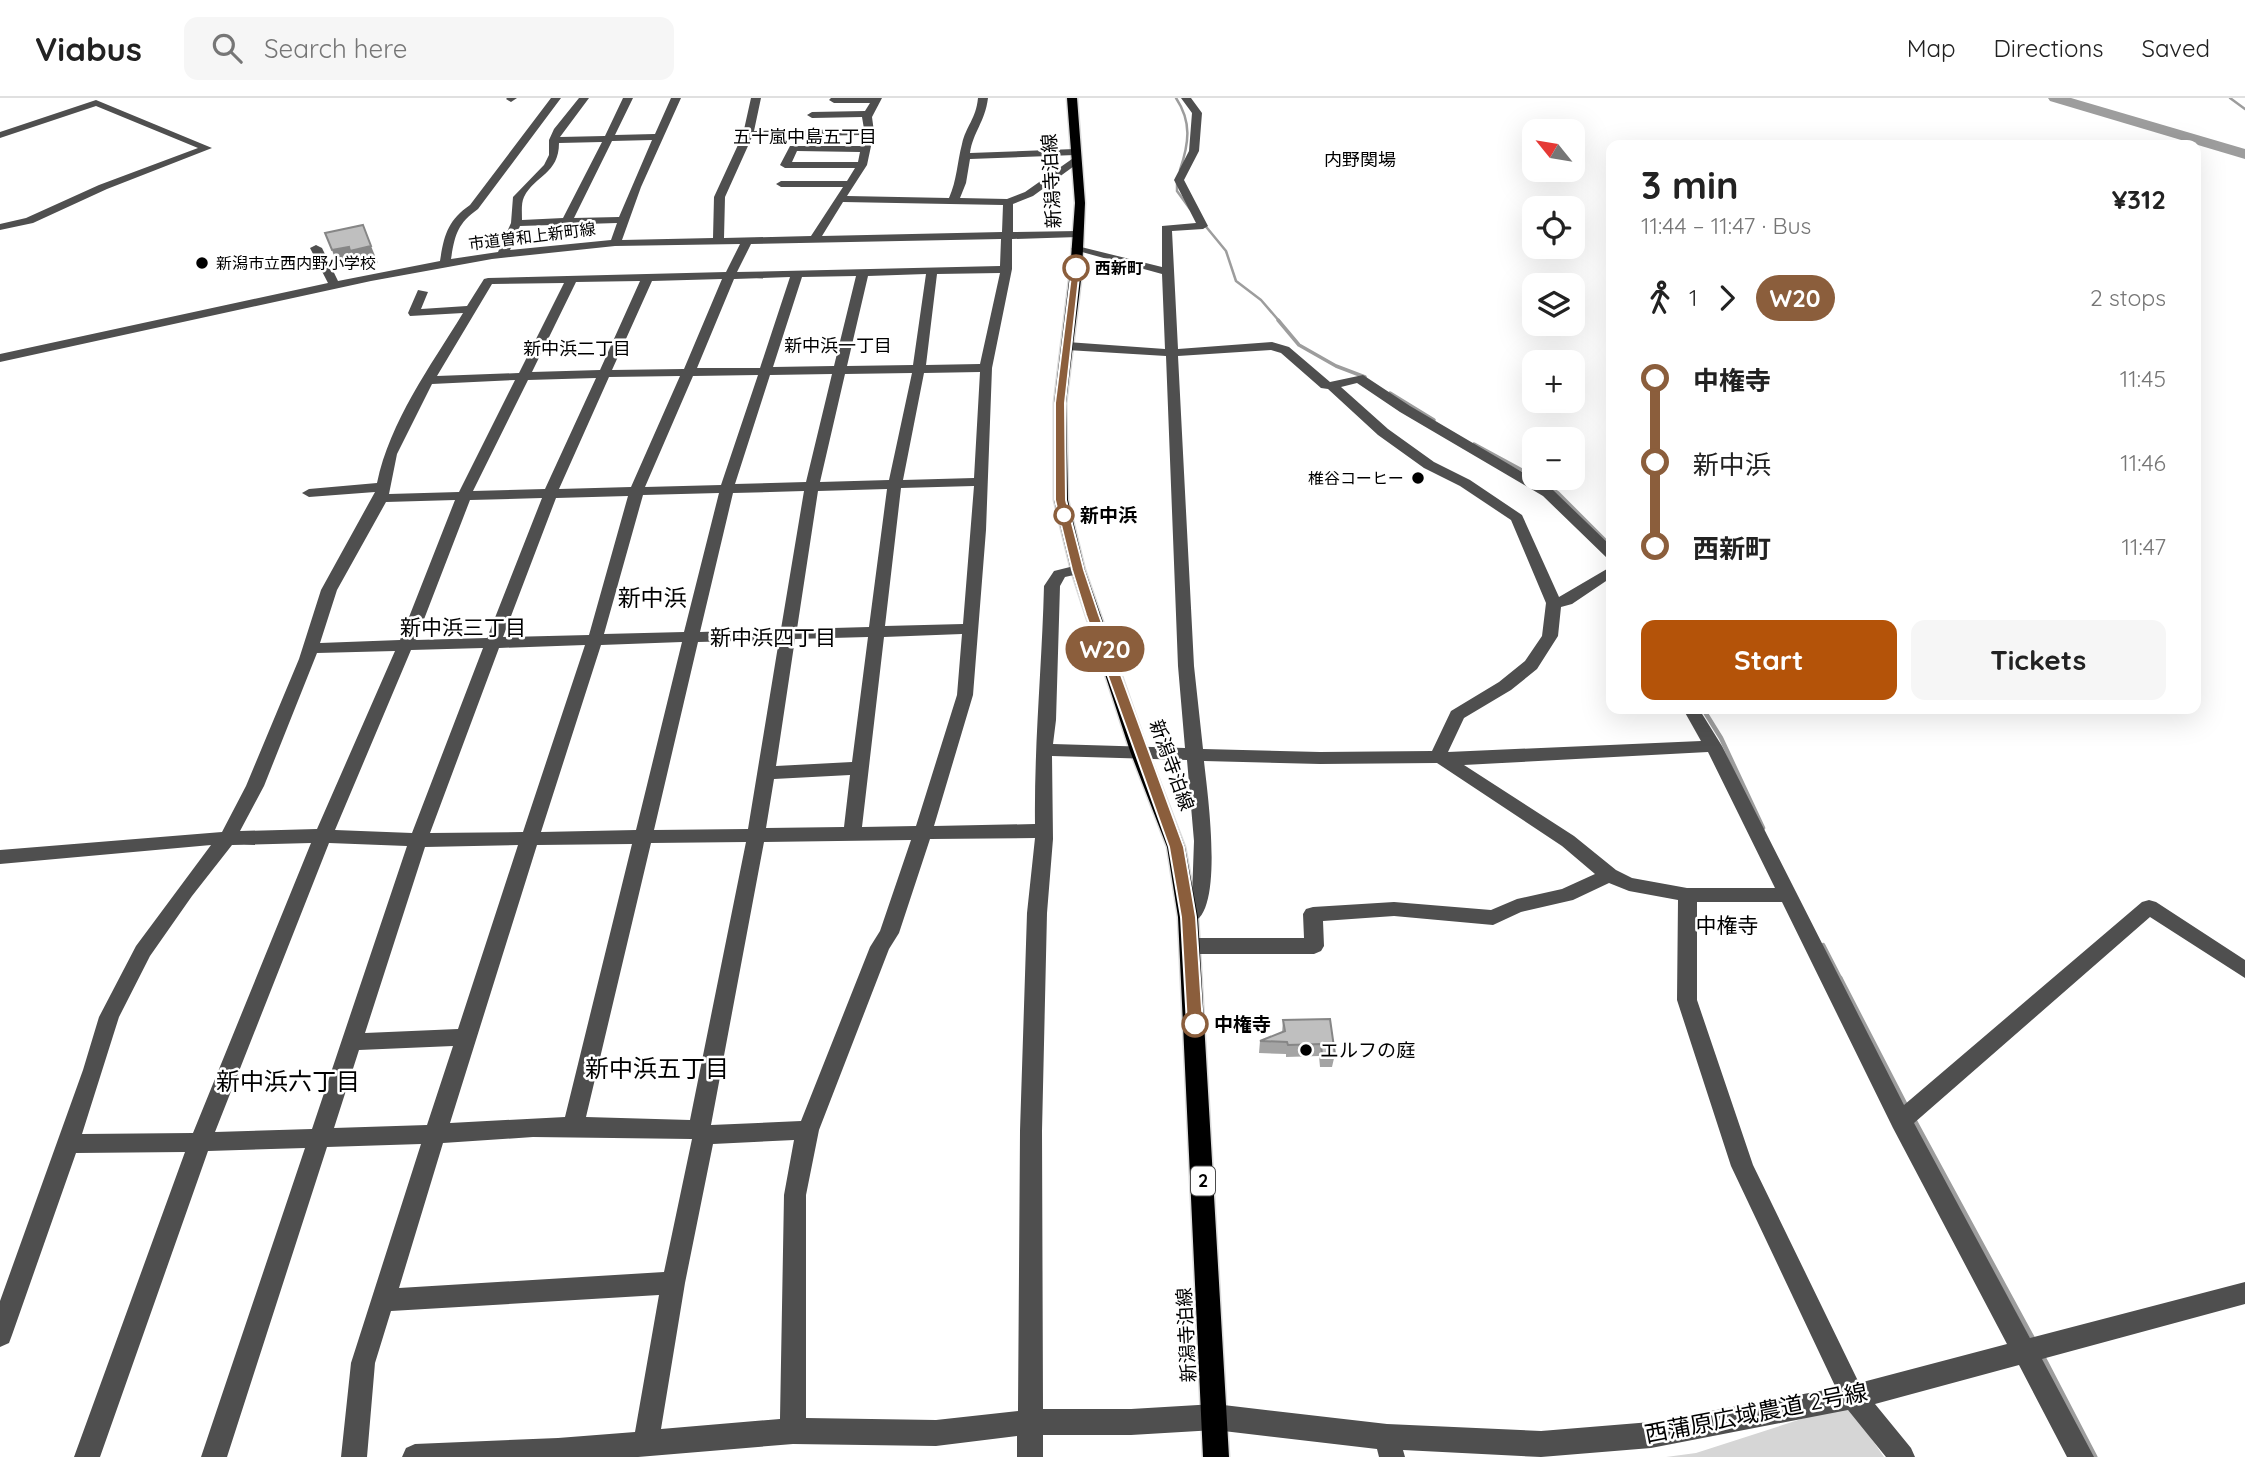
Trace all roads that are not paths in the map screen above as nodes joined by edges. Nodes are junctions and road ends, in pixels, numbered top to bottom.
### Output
1 (556, 98) edge
2 (584, 98) edge
3 (628, 98) edge
4 (676, 98) edge
5 (756, 98) edge
6 (983, 98) edge
7 (1072, 98) edge
8 (1186, 98) edge
9 (877, 99) edge
10 (834, 100) dead end
11 (868, 114) junction
12 (812, 115) dead end
13 (869, 132) junction
14 (748, 134) junction
15 (0, 135) edge
16 (658, 137) junction
17 (610, 139) junction
18 (554, 141) junction
19 (867, 149) junction
20 (966, 156) junction
21 (1076, 157) junction
22 (862, 165) junction
23 (781, 184) dead end
24 (852, 184) junction
25 (839, 199) junction
26 (954, 199) junction
27 (1008, 202) junction
28 (625, 220) junction
29 (567, 222) junction
30 (516, 223) junction
31 (0, 227) edge
32 (1078, 234) junction
33 (1006, 235) junction
34 (816, 238) junction
35 (718, 240) junction
36 (747, 240) junction
37 (615, 243) junction
38 (316, 248) dead end
39 (1077, 249) junction
40 (503, 254) junction
41 (445, 264) junction
42 (1006, 269) junction
43 (932, 271) junction
44 (863, 272) junction
45 (1169, 272) junction
46 (732, 274) junction
47 (797, 275) junction
48 (647, 279) junction
49 (570, 281) junction
50 (335, 286) junction
51 (422, 292) dead end
52 (472, 309) junction
53 (1067, 346) junction
54 (1174, 353) junction
55 (0, 358) edge
56 (919, 368) junction
57 (986, 368) junction
58 (839, 369) junction
59 (765, 371) junction
60 (688, 373) junction
61 (605, 374) junction
62 (523, 376) junction
63 (430, 380) junction
64 (1332, 387) junction
65 (980, 482) junction
66 (895, 483) junction
67 (812, 485) junction
68 (727, 488) junction
69 (637, 490) junction
70 (551, 492) junction
71 (309, 493) dead end
72 (383, 493) junction
73 (465, 494) junction
74 (1606, 549) edge
75 (1078, 570) junction
76 (1606, 574) edge
77 (1554, 603) junction
78 (972, 629) junction
79 (876, 632) junction
80 (787, 634) junction
81 (692, 638) junction
82 (595, 640) junction
83 (494, 642) junction
84 (406, 644) junction
85 (311, 648) junction
86 (1694, 714) edge
87 (1713, 746) junction
88 (1043, 750) junction
89 (1139, 751) junction
90 (1195, 754) junction
91 (1438, 756) junction
92 (860, 768) junction
93 (766, 773) junction
94 (1043, 831) junction
95 (923, 832) junction
96 (852, 833) junction
97 (756, 835) junction
98 (323, 836) junction
99 (228, 837) junction
100 (643, 837) junction
101 (530, 839) junction
102 (418, 840) junction
103 (0, 857) edge
104 (1609, 875) junction
105 (1687, 895) junction
106 (1787, 895) junction
107 (1188, 917) junction
108 (1190, 946) junction
109 (2245, 970) edge
110 (465, 1037) junction
111 (352, 1042) junction
112 (1901, 1121) junction
113 (573, 1128) junction
114 (808, 1130) junction
115 (702, 1132) junction
116 (434, 1134) junction
117 (320, 1138) junction
118 (200, 1142) junction
119 (69, 1143) junction
120 (673, 1283) junction
121 (2245, 1293) edge
122 (382, 1300) junction
123 (0, 1335) edge
124 (2024, 1351) junction
125 (1853, 1396) junction
126 (1215, 1417) junction
127 (1032, 1422) junction
128 (793, 1431) junction
129 (646, 1443) junction
130 (1390, 1447) edge
131 (87, 1457) edge
132 (214, 1457) edge
133 (354, 1457) edge
134 (415, 1457) edge
135 (1030, 1457) edge
136 (1216, 1457) edge
137 (1902, 1457) edge
138 (2081, 1457) edge

1 - 41 street
2 - 18 street
3 - 17 street
4 - 16 street
5 - 14 street
6 - 20 street
7 - 21 main road, 新潟寺泊線 / 2
8 - 45 street
9 - 10 street
9 - 11 street
11 - 12 street
11 - 13 street
13 - 14 street
13 - 19 street
14 - 35 street
15 - 31 street
16 - 17 street
16 - 28 street
17 - 18 street
17 - 29 street
18 - 30 street
19 - 22 street
19 - 22 street
20 - 21 street
20 - 26 street
21 - 27 street
21 - 32 main road, 新潟寺泊線 / 2
22 - 24 street
23 - 24 street
24 - 25 street
25 - 26 street
25 - 34 street
26 - 27 street
27 - 33 street
28 - 29 street
28 - 37 street
29 - 30 street
30 - 40 street
32 - 33 street, 市道曽和上新町線
32 - 39 main road, 新潟寺泊線 / 2
33 - 34 street, 市道曽和上新町線
33 - 42 street
34 - 36 street, 市道曽和上新町線
35 - 36 street, 市道曽和上新町線
35 - 37 street, 市道曽和上新町線
36 - 46 street
37 - 40 street, 市道曽和上新町線
38 - 50 street
39 - 45 street
39 - 53 main road, 新潟寺泊線 / 2
40 - 41 street, 市道曽和上新町線
41 - 50 street, 市道曽和上新町線
42 - 43 street
42 - 57 street
43 - 44 street
43 - 56 street
44 - 47 street
44 - 58 street
45 - 54 street
46 - 47 street
46 - 48 street
46 - 60 street
47 - 59 street
48 - 49 street
48 - 61 street
49 - 52 street
49 - 62 street
50 - 55 street, 市道曽和上新町線
51 - 52 street
52 - 63 street
53 - 54 street
53 - 75 main road, 新潟寺泊線 / 2
54 - 64 street
54 - 90 street
56 - 57 street
56 - 58 street
56 - 66 street
57 - 65 street
58 - 59 street
58 - 67 street
59 - 60 street
59 - 68 street
60 - 61 street
60 - 69 street
61 - 62 street
61 - 70 street
62 - 63 street
62 - 73 street
63 - 72 street
64 - 74 street
64 - 77 street
65 - 66 street
65 - 78 street
66 - 67 street
66 - 79 street
67 - 68 street
67 - 80 street
68 - 69 street
68 - 81 street
69 - 70 street
69 - 82 street
70 - 73 street
70 - 83 street
71 - 72 street
72 - 73 street
72 - 85 street
73 - 84 street
75 - 88 street
75 - 89 main road, 新潟寺泊線 / 2
76 - 77 street
77 - 91 street
78 - 79 street
78 - 95 street
79 - 80 street
79 - 92 street
80 - 81 street
80 - 93 street
81 - 82 street
81 - 100 street
82 - 83 street
82 - 101 street
83 - 84 street
83 - 102 street
84 - 85 street
84 - 98 street
85 - 99 street
86 - 87 street
87 - 91 street
87 - 106 street
88 - 89 street
88 - 94 street
89 - 90 street
89 - 107 main road, 新潟寺泊線 / 2
90 - 91 street
90 - 107 street
91 - 104 street
92 - 93 street
92 - 96 street
93 - 97 street
94 - 95 street
94 - 127 street
95 - 96 street
95 - 114 street
96 - 97 street
97 - 100 street
97 - 115 street
98 - 99 street
98 - 102 street
98 - 118 street
99 - 103 street
99 - 119 street
100 - 101 street
100 - 113 street
101 - 102 street
101 - 110 street
102 - 111 street
104 - 105 street
104 - 108 street
105 - 106 street
105 - 125 street
106 - 112 street
107 - 108 main road, 新潟寺泊線 / 2
108 - 126 main road, 新潟寺泊線 / 2
109 - 112 street
110 - 111 street
110 - 116 street
111 - 117 street
112 - 124 street
113 - 115 street
113 - 116 street
114 - 115 street
114 - 128 street
115 - 120 street
116 - 117 street
116 - 122 street
117 - 118 street
117 - 132 street
118 - 119 street
118 - 131 street
119 - 123 street
120 - 122 street
120 - 129 street
121 - 124 street, 西蒲原広域農道 2号線
122 - 133 street
124 - 125 street, 西蒲原広域農道 2号線
124 - 138 street
125 - 130 street, 西蒲原広域農道 2号線
125 - 137 street
126 - 127 street, 西蒲原広域農道 2号線
126 - 130 street, 西蒲原広域農道 2号線
126 - 136 main road, 新潟寺泊線 / 2
127 - 128 street, 西蒲原広域農道 2号線
127 - 135 street
128 - 129 street, 西蒲原広域農道 2号線
129 - 134 street, 西蒲原広域農道 2号線

